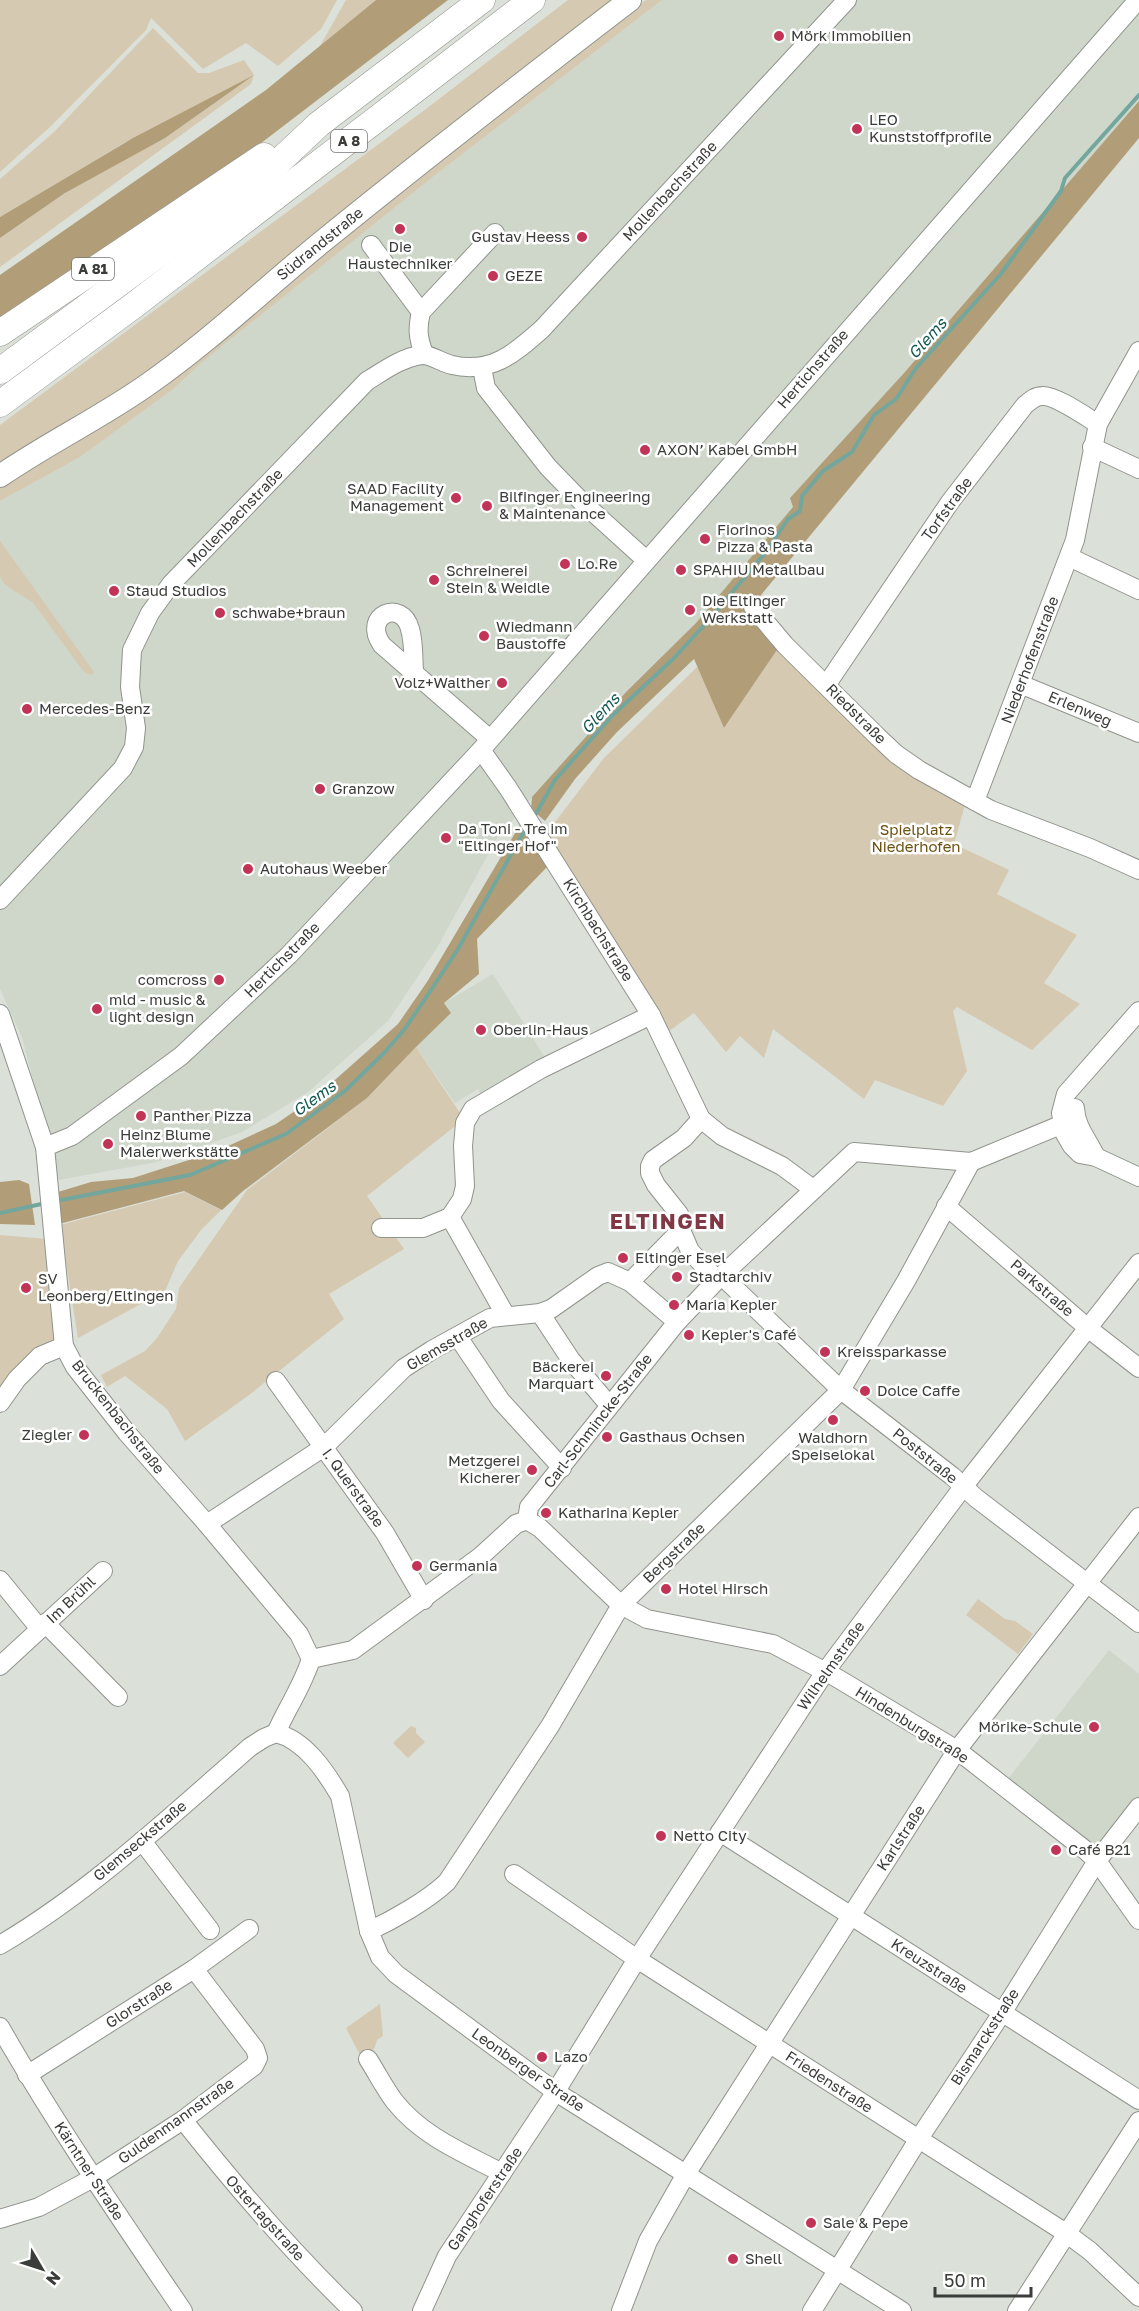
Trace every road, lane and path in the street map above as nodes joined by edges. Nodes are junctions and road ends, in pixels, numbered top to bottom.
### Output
1 (482, 0) edge
2 (532, 0) edge
3 (630, 0) edge
4 (847, 0) edge
5 (1138, 0) edge
6 (318, 124) junction
7 (495, 233) dead end
8 (371, 245) dead end
9 (421, 312) junction
10 (0, 333) edge
11 (1139, 351) edge
12 (424, 354) junction
13 (482, 368) junction
14 (0, 371) edge
15 (0, 404) edge
16 (1098, 423) junction
17 (1092, 447) junction
18 (1139, 469) edge
19 (0, 476) edge
20 (1069, 557) junction
21 (646, 560) junction
22 (1139, 590) edge
23 (753, 607) dead end
24 (414, 671) dead end
25 (826, 684) junction
26 (1020, 684) junction
27 (1139, 734) edge
28 (486, 744) junction
29 (975, 801) junction
30 (1139, 870) edge
31 (0, 900) edge
32 (1139, 1011) edge
33 (0, 1014) edge
34 (651, 1015) junction
35 (701, 1119) junction
36 (1069, 1122) junction
37 (45, 1147) junction
38 (971, 1162) junction
39 (1139, 1177) edge
40 (813, 1189) junction
41 (946, 1206) junction
42 (450, 1216) junction
43 (381, 1228) dead end
44 (681, 1230) junction
45 (1139, 1263) edge
46 (720, 1278) junction
47 (630, 1282) junction
48 (540, 1313) junction
49 (506, 1316) junction
50 (677, 1322) junction
51 (1089, 1329) junction
52 (458, 1337) junction
53 (64, 1346) junction
54 (1139, 1368) edge
55 (276, 1381) dead end
56 (841, 1390) junction
57 (0, 1403) edge
58 (609, 1405) junction
59 (324, 1447) junction
60 (562, 1468) junction
61 (963, 1487) junction
62 (1139, 1517) edge
63 (527, 1520) junction
64 (207, 1524) junction
65 (103, 1571) dead end
66 (0, 1580) edge
67 (1086, 1584) junction
68 (424, 1600) junction
69 (621, 1605) junction
70 (1139, 1623) edge
71 (43, 1626) junction
72 (311, 1659) junction
73 (0, 1666) edge
74 (825, 1672) junction
75 (118, 1697) dead end
76 (276, 1733) junction
77 (957, 1750) junction
78 (1139, 1807) edge
79 (720, 1832) junction
80 (142, 1841) junction
81 (1096, 1862) junction
82 (514, 1874) dead end
83 (851, 1916) junction
84 (1139, 1920) edge
85 (249, 1929) dead end
86 (210, 1930) dead end
87 (369, 1932) junction
88 (0, 1945) edge
89 (637, 1959) junction
90 (194, 1969) junction
91 (1002, 2013) junction
92 (0, 2027) edge
93 (769, 2043) junction
94 (368, 2059) dead end
95 (27, 2075) junction
96 (556, 2092) junction
97 (1139, 2100) edge
98 (183, 2120) junction
99 (1136, 2133) edge
100 (918, 2140) junction
101 (502, 2173) junction
102 (686, 2174) junction
103 (93, 2178) junction
104 (0, 2219) edge
105 (1066, 2234) junction
106 (837, 2270) junction
107 (1139, 2297) edge
108 (183, 2311) edge
109 (353, 2311) edge
110 (422, 2311) edge
111 (621, 2311) edge
112 (812, 2311) edge
113 (902, 2311) edge
114 (1017, 2311) edge

1 - 6 highway, A 8
2 - 15 highway, A 8
3 - 19 main road, Südrandstraße
4 - 13 street, Mollenbachstraße
5 - 21 street, Hertichstraße
6 - 10 highway, A 81
6 - 14 highway, A 8
7 - 9 street
8 - 9 street
9 - 12 street
11 - 16 street, Niederhofenstraße
12 - 13 street
12 - 31 street, Mollenbachstraße
13 - 21 street
16 - 17 street, Niederhofenstraße
16 - 25 street, Torfstraße
17 - 18 street
17 - 20 street, Niederhofenstraße
20 - 22 street
20 - 26 street, Niederhofenstraße
21 - 28 street, Hertichstraße
23 - 25 street, Riedstraße
24 - 28 street
25 - 29 street, Riedstraße
26 - 27 street, Erlenweg
26 - 29 street, Niederhofenstraße
28 - 34 street, Kirchbachstraße
28 - 37 street, Hertichstraße
29 - 30 street
32 - 36 street
33 - 37 street, Bruckenbachstraße
34 - 35 street, Kirchbachstraße
34 - 42 street
35 - 40 street, Kirchbachstraße
35 - 44 street, Poststraße
36 - 38 street
36 - 39 street
37 - 53 street, Bruckenbachstraße
38 - 40 street, Carl-Schmincke-Straße
38 - 41 street, Bergstraße
40 - 46 street, Carl-Schmincke-Straße
41 - 51 street, Parkstraße
41 - 56 street, Bergstraße
42 - 43 street
42 - 49 street
44 - 46 street, Poststraße
44 - 47 street
45 - 51 street, Wilhelmstraße
46 - 50 street, Carl-Schmincke-Straße
46 - 56 street, Poststraße
47 - 48 street, Glemsstraße
47 - 50 street, Glemsstraße
48 - 49 street, Glemsstraße
48 - 58 street
49 - 52 street, Glemsstraße
50 - 58 street, Carl-Schmincke-Straße
51 - 54 street, Parkstraße
51 - 61 street, Wilhelmstraße
52 - 59 street, Glemsstraße
52 - 60 street
53 - 57 street
53 - 64 street, Bruckenbachstraße
55 - 59 street, I. Querstraße
56 - 61 street, Poststraße
56 - 69 street, Bergstraße
58 - 60 street, Carl-Schmincke-Straße
59 - 64 street, Glemsstraße
59 - 68 street, I. Querstraße
60 - 63 street, Carl-Schmincke-Straße
61 - 67 street, Poststraße
61 - 74 street, Wilhelmstraße
62 - 67 street, Karlstraße
63 - 68 street, Carl-Schmincke-Straße
63 - 69 street, Hindenburgstraße
64 - 72 street, Bruckenbachstraße
65 - 71 street, Im Brühl
66 - 71 street, Im Brühl
67 - 70 street, Poststraße
67 - 77 street, Karlstraße
68 - 72 street, Carl-Schmincke-Straße
69 - 74 street, Hindenburgstraße
69 - 87 street, Bergstraße
71 - 73 street, Im Brühl
71 - 75 street
72 - 76 street
74 - 77 street, Hindenburgstraße
74 - 79 street, Wilhelmstraße
76 - 80 street, Glemseckstraße
76 - 87 street, Leonberger Straße
77 - 81 street, Hindenburgstraße
77 - 83 street, Karlstraße
78 - 81 street, Bismarckstraße
79 - 83 street, Kreuzstraße
79 - 89 street, Wilhelmstraße
80 - 86 street
80 - 88 street, Glemseckstraße
81 - 84 street, Hindenburgstraße
81 - 91 street, Bismarckstraße
82 - 89 street, Friedenstraße
83 - 91 street, Kreuzstraße
83 - 93 street, Karlstraße
85 - 90 street, Glorstraße
87 - 96 street, Leonberger Straße
89 - 93 street, Friedenstraße
89 - 96 street, Wilhelmstraße
90 - 95 street, Glorstraße
90 - 98 street, Guldenmannstraße
91 - 97 street, Kreuzstraße
91 - 100 street, Bismarckstraße
92 - 95 street, Kärntner Straße
93 - 100 street, Friedenstraße
93 - 102 street, Karlstraße
94 - 101 street
95 - 103 street, Kärntner Straße
96 - 101 street, Ganghoferstraße
96 - 102 street, Leonberger Straße
98 - 103 street, Guldenmannstraße
98 - 109 street, Ostertagstraße
99 - 105 street
100 - 105 street, Friedenstraße
100 - 106 street, Bismarckstraße
101 - 110 street, Ganghoferstraße
102 - 106 street, Leonberger Straße
102 - 111 street, Karlstraße
103 - 104 street, Guldenmannstraße
103 - 108 street, Kärntner Straße
105 - 107 street, Friedenstraße
105 - 114 street
106 - 112 street, Bismarckstraße
106 - 113 street, Leonberger Straße

